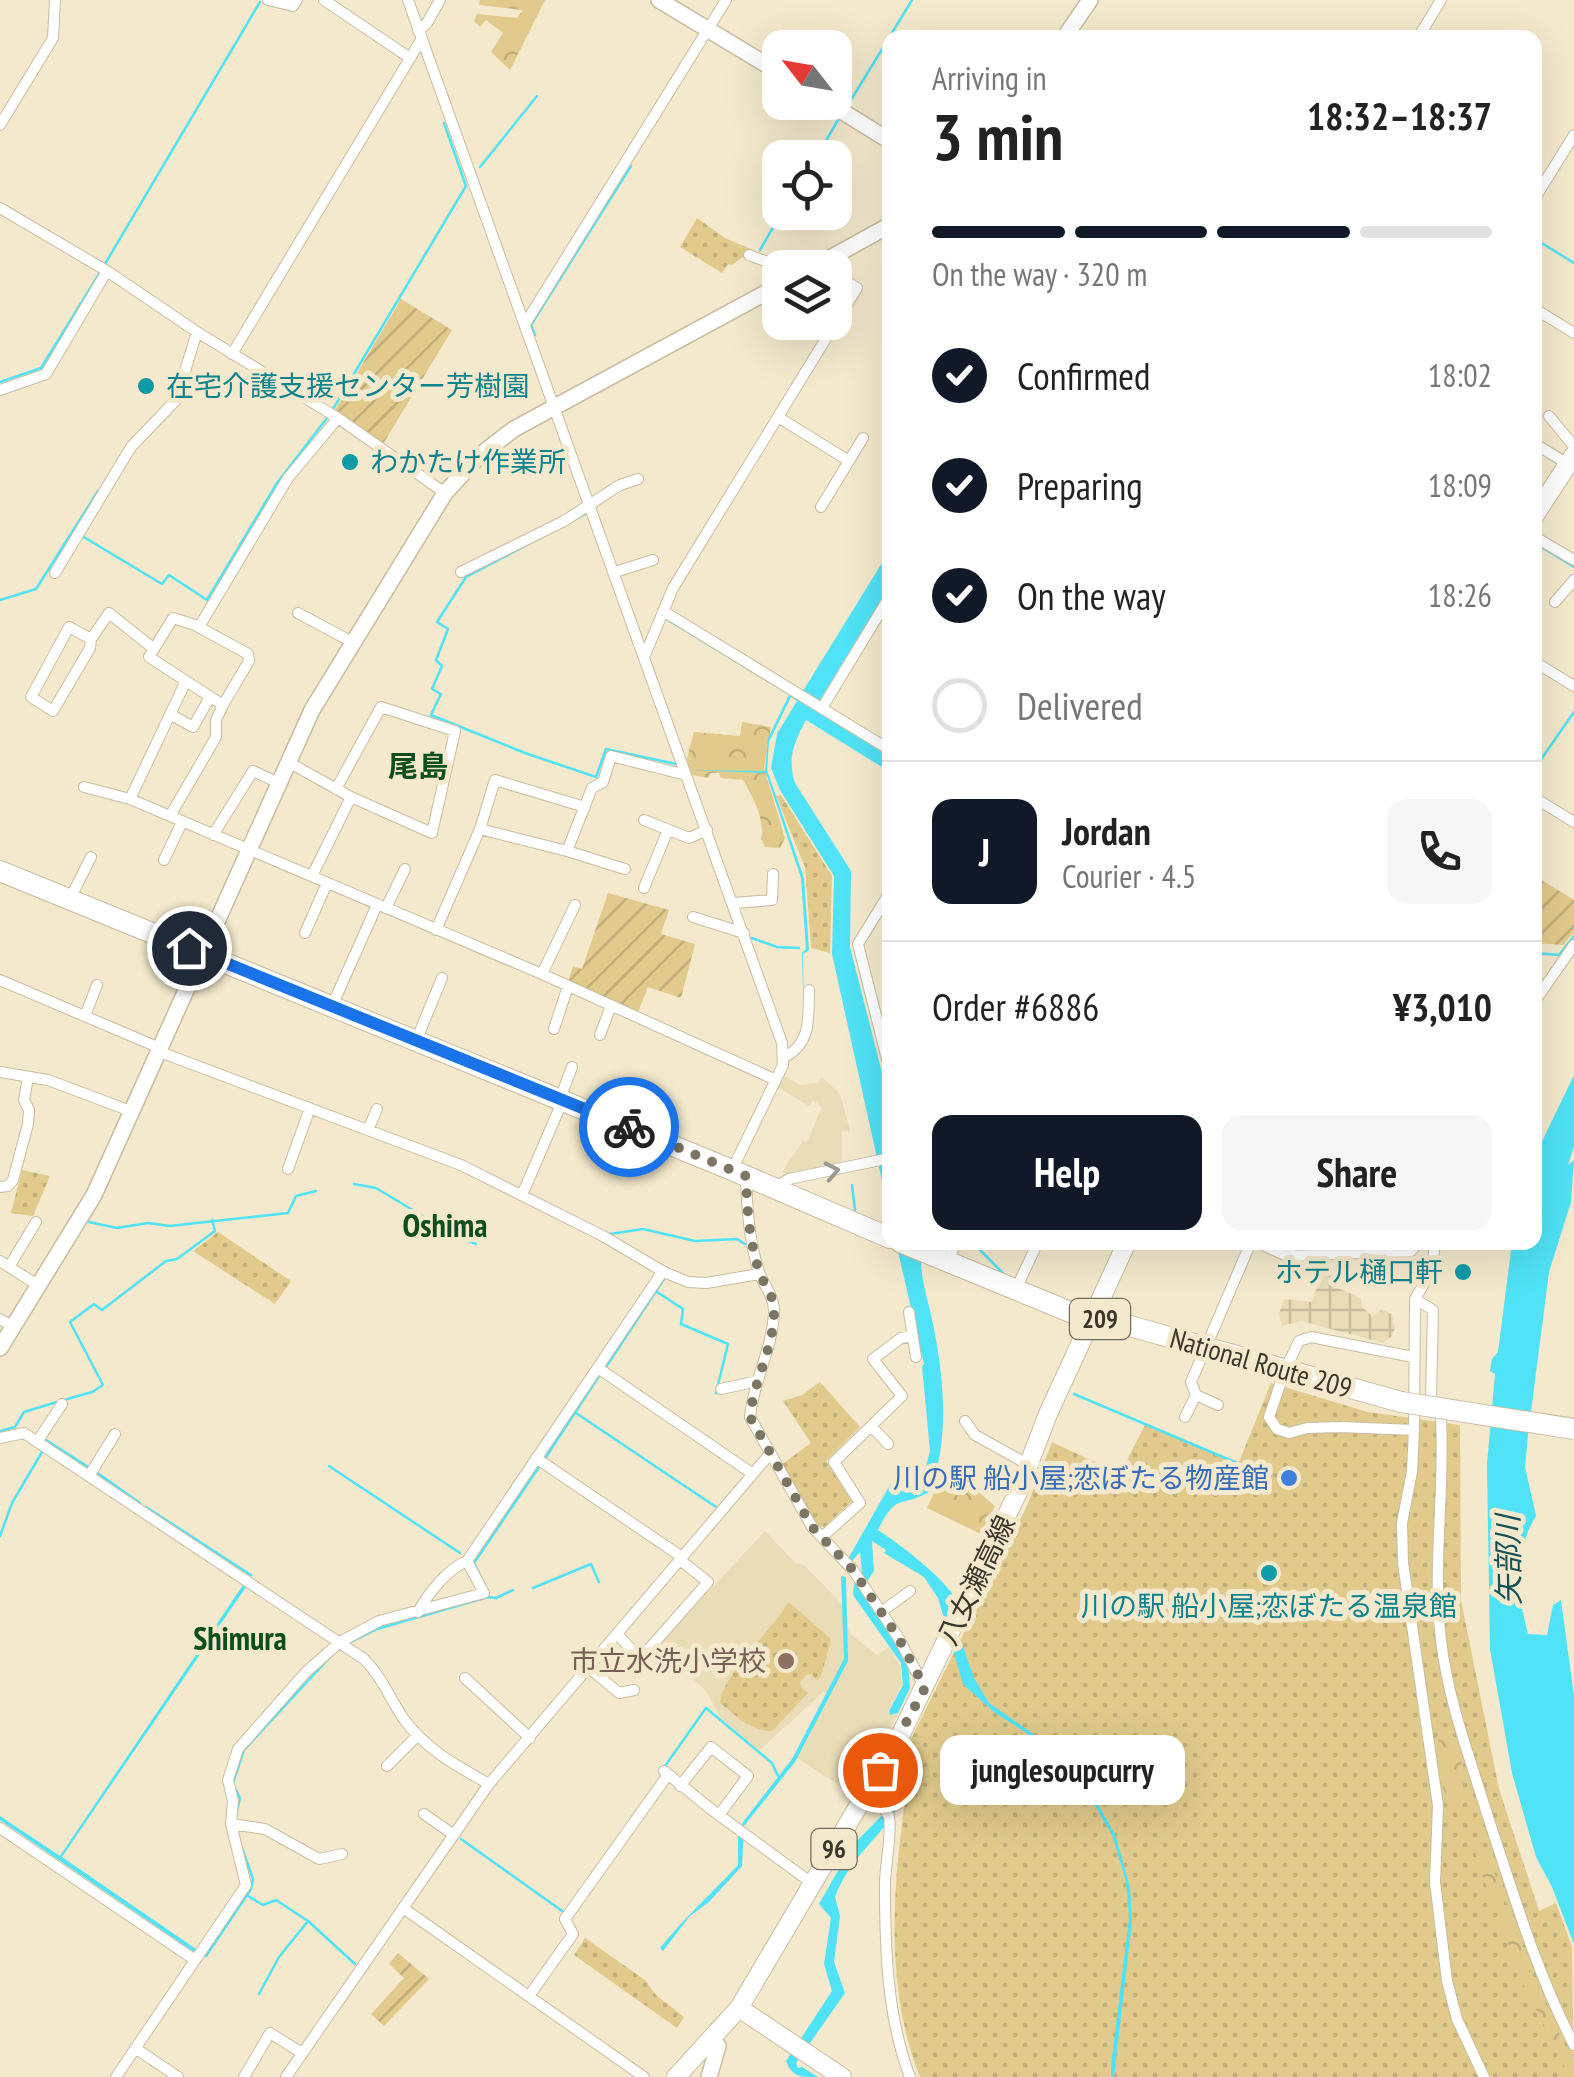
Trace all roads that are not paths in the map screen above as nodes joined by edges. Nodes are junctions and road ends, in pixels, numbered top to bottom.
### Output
1 (55, 0) edge
2 (268, 0) edge
3 (297, 0) edge
4 (324, 0) edge
5 (408, 0) edge
6 (440, 0) edge
7 (659, 0) edge
8 (726, 0) edge
9 (1090, 0) edge
10 (1441, 0) edge
11 (708, 29) junction
12 (1069, 30) edge
13 (1423, 30) edge
14 (419, 36) junction
15 (410, 58) junction
16 (762, 62) edge
17 (852, 117) edge
18 (0, 126) edge
19 (1574, 134) edge
20 (882, 136) edge
21 (1542, 187) edge
22 (0, 208) edge
23 (882, 230) edge
24 (846, 250) edge
25 (749, 254) dead end
26 (762, 260) edge
27 (107, 271) junction
28 (762, 295) edge
29 (1542, 313) edge
30 (525, 324) junction
31 (197, 332) junction
32 (1574, 334) edge
33 (825, 340) edge
34 (232, 354) junction
35 (0, 390) edge
36 (556, 408) junction
37 (1549, 416) dead end
38 (778, 417) junction
39 (338, 418) junction
40 (863, 438) dead end
41 (1542, 446) edge
42 (1571, 454) edge
43 (849, 461) junction
44 (638, 479) dead end
45 (445, 493) junction
46 (1542, 503) edge
47 (589, 506) junction
48 (821, 508) dead end
49 (1542, 541) edge
50 (653, 560) dead end
51 (1574, 560) edge
52 (461, 572) dead end
53 (615, 572) junction
54 (55, 573) dead end
55 (1574, 580) edge
56 (1556, 602) dead end
57 (882, 609) edge
58 (664, 611) junction
59 (298, 613) dead end
60 (199, 627) junction
61 (91, 640) junction
62 (354, 643) junction
63 (154, 650) junction
64 (645, 656) junction
65 (1542, 666) edge
66 (185, 683) junction
67 (1574, 686) edge
68 (210, 697) junction
69 (223, 705) junction
70 (822, 708) junction
71 (170, 714) junction
72 (882, 745) edge
73 (288, 762) junction
74 (686, 775) junction
75 (279, 783) junction
76 (84, 786) dead end
77 (336, 789) junction
78 (351, 797) junction
79 (130, 799) junction
80 (1542, 802) edge
81 (585, 807) junction
82 (170, 816) junction
83 (644, 820) dead end
84 (182, 822) junction
85 (1574, 822) edge
86 (480, 829) junction
87 (668, 830) junction
88 (707, 830) junction
89 (213, 835) junction
90 (567, 850) junction
91 (250, 851) junction
92 (91, 857) dead end
93 (164, 860) dead end
94 (405, 869) dead end
95 (624, 869) dead end
96 (0, 870) edge
97 (773, 874) dead end
98 (312, 876) junction
99 (327, 883) junction
100 (644, 888) dead end
101 (70, 898) junction
102 (734, 903) junction
103 (575, 905) dead end
104 (882, 905) edge
105 (381, 906) junction
106 (693, 917) dead end
107 (436, 930) junction
108 (744, 933) junction
109 (305, 934) dead end
110 (1574, 945) edge
111 (205, 954) junction
112 (542, 974) junction
113 (442, 978) dead end
114 (0, 980) edge
115 (97, 986) dead end
116 (568, 986) junction
117 (809, 990) dead end
118 (1542, 991) edge
119 (611, 1006) junction
120 (332, 1008) junction
121 (85, 1016) junction
122 (554, 1029) dead end
123 (600, 1035) dead end
124 (882, 1036) edge
125 (415, 1042) junction
126 (161, 1050) junction
127 (785, 1056) junction
128 (572, 1067) dead end
129 (0, 1072) edge
130 (28, 1077) junction
131 (776, 1080) junction
132 (562, 1100) junction
133 (310, 1108) junction
134 (377, 1110) dead end
135 (133, 1112) junction
136 (368, 1130) junction
137 (882, 1160) edge
138 (288, 1168) dead end
139 (740, 1173) junction
140 (0, 1188) edge
141 (774, 1188) junction
142 (522, 1195) junction
143 (36, 1222) dead end
144 (882, 1235) edge
145 (917, 1250) edge
146 (1034, 1250) edge
147 (1123, 1250) edge
148 (1249, 1250) edge
149 (1273, 1250) edge
150 (1291, 1250) edge
151 (1412, 1250) edge
152 (1433, 1250) edge
153 (952, 1252) edge
154 (1288, 1256) junction
155 (4, 1264) edge
156 (663, 1272) junction
157 (759, 1274) junction
158 (39, 1286) junction
159 (1016, 1290) junction
160 (1415, 1299) junction
161 (909, 1312) dead end
162 (1093, 1317) junction
163 (7, 1323) edge
164 (913, 1336) junction
165 (1207, 1346) junction
166 (0, 1348) edge
167 (916, 1357) dead end
168 (1413, 1358) junction
169 (598, 1368) junction
170 (1284, 1370) junction
171 (758, 1381) junction
172 (720, 1389) dead end
173 (1196, 1395) junction
174 (1431, 1397) dead end
175 (62, 1404) dead end
176 (1218, 1405) dead end
177 (1185, 1417) dead end
178 (1441, 1419) dead end
179 (965, 1421) dead end
180 (871, 1426) junction
181 (1414, 1430) junction
182 (1574, 1430) edge
183 (115, 1434) dead end
184 (0, 1438) edge
185 (37, 1442) junction
186 (888, 1444) dead end
187 (769, 1454) junction
188 (536, 1458) junction
189 (1028, 1465) junction
190 (753, 1474) junction
191 (89, 1476) junction
192 (822, 1538) junction
193 (681, 1558) junction
194 (467, 1560) junction
195 (910, 1590) dead end
196 (418, 1612) junction
197 (881, 1612) junction
198 (618, 1635) junction
199 (340, 1642) junction
200 (589, 1668) junction
201 (465, 1678) dead end
202 (925, 1688) junction
203 (634, 1690) dead end
204 (418, 1735) junction
205 (530, 1738) junction
206 (387, 1766) dead end
207 (490, 1784) junction
208 (680, 1786) junction
209 (866, 1796) junction
210 (424, 1814) dead end
211 (718, 1815) junction
212 (231, 1824) junction
213 (0, 1828) edge
214 (454, 1836) junction
215 (342, 1854) dead end
216 (813, 1884) junction
217 (402, 1908) junction
218 (195, 1960) junction
219 (529, 1996) junction
220 (739, 2008) junction
221 (1574, 2045) edge
222 (718, 2046) dead end
223 (136, 2048) junction
224 (302, 2053) junction
225 (116, 2077) edge
226 (178, 2077) edge
227 (244, 2077) edge
228 (286, 2077) edge
229 (644, 2077) edge
230 (676, 2077) edge
231 (710, 2077) edge
232 (842, 2077) edge
233 (910, 2077) edge
234 (1484, 2077) edge

1 - 18 street
2 - 3 street
4 - 15 street
5 - 14 street
6 - 14 street
7 - 11 street
8 - 11 street
9 - 12 street
10 - 13 street
11 - 16 street
11 - 30 street
14 - 15 street
14 - 30 street
15 - 34 street
17 - 20 street
19 - 21 street
22 - 27 street
23 - 24 street
25 - 26 street
27 - 31 street
27 - 35 street
28 - 36 street
29 - 32 street
30 - 36 street
31 - 34 street
31 - 54 street
33 - 38 street
34 - 39 street
36 - 45 street
36 - 47 street
37 - 42 street
38 - 43 street
38 - 58 street
39 - 45 street
39 - 60 street
40 - 43 street
41 - 42 street
42 - 46 main road
43 - 48 street
44 - 47 street
45 - 62 street
47 - 52 street
47 - 53 street
49 - 51 street
50 - 53 street
53 - 64 street
55 - 56 street
57 - 70 street
58 - 64 street
58 - 70 street
59 - 62 street
60 - 63 street
60 - 69 street
61 - 61 street
61 - 63 street
62 - 73 street
63 - 66 street
64 - 74 street
65 - 67 street
66 - 68 street
66 - 71 street
68 - 69 street
68 - 71 street
69 - 82 street
70 - 72 street
71 - 79 street
73 - 75 street
73 - 77 street
74 - 81 street
74 - 88 street
75 - 89 street
75 - 91 street
76 - 79 street
77 - 78 street
77 - 78 street
78 - 98 street
79 - 82 street
80 - 85 street
81 - 86 street
81 - 90 street
82 - 84 street
83 - 87 street
84 - 89 street
84 - 93 street
86 - 90 street
86 - 107 street
87 - 88 street
87 - 100 street
88 - 102 street
89 - 91 street
90 - 95 street
91 - 98 street
91 - 111 street
92 - 101 street
94 - 105 street
96 - 101 highway
97 - 102 street
98 - 99 street
99 - 105 street
99 - 109 street
101 - 111 highway
102 - 108 street
103 - 112 street
104 - 124 street
105 - 107 street
105 - 120 street
106 - 108 street
107 - 112 street
108 - 127 street
110 - 118 street
111 - 120 highway
111 - 126 street
112 - 116 street
113 - 125 street
114 - 121 street
115 - 121 street
116 - 119 street
116 - 122 street
117 - 127 street
119 - 123 street
119 - 131 street
120 - 125 highway
121 - 126 street
125 - 132 highway
126 - 133 street
126 - 135 street
127 - 131 street
128 - 132 street
129 - 130 street
130 - 135 street
130 - 140 street
131 - 139 street
132 - 139 highway
132 - 142 street
133 - 136 street
133 - 138 street
134 - 136 street
135 - 158 street
136 - 142 street
141 -> 137 street
139 - 141 highway
139 - 157 street
141 - 144 highway
142 - 156 street
143 - 155 street
145 - 153 highway, National Route 209 / 209
146 - 159 street
147 - 162 main road, 八女瀬高線 / 96
148 - 165 street
149 - 154 street
150 - 154 street
151 - 154 street
152 - 160 street
153 - 159 highway, National Route 209 / 209
155 - 158 street
156 - 157 street
156 - 169 street
157 - 171 street
158 - 163 street
159 - 162 highway, National Route 209 / 209
160 - 168 street
160 - 174 street
161 - 164 street
162 - 165 highway, National Route 209 / 209
162 - 189 main road, 八女瀬高線 / 96
163 - 166 street
164 - 167 street
164 - 180 street
165 - 170 highway, National Route 209 / 209
165 - 173 street
168 - 170 street
168 - 181 street
169 - 188 street
169 - 190 street
170 - 181 street
170 - 182 highway, National Route 209 / 209, bridge
171 - 172 street
171 - 187 street
173 - 176 street
173 - 177 street
175 - 185 street
178 - 221 street
179 - 189 street
180 - 186 street
180 - 192 street
181 - 234 street
183 - 191 street
184 - 185 street
185 - 191 street
187 - 190 street
187 - 192 street
188 - 193 street
188 - 194 street
189 - 202 main road, 八女瀬高線 / 96
190 - 193 street
191 - 199 street
192 - 197 street
193 - 198 street
193 - 198 street
194 - 196 street
194 - 196 street
195 - 197 street
196 - 199 street
197 - 202 street
198 - 200 street
199 - 204 street
199 - 212 street
200 - 203 street
200 - 205 street
201 - 205 street
202 - 209 main road, 八女瀬高線 / 96
204 - 206 street
204 - 207 street
205 - 207 street
207 - 214 street
208 - 211 street
208 - 211 street
208 - 219 street
209 - 216 main road, 八女瀬高線 / 96
209 - 233 street
210 - 214 street
211 - 216 street
212 - 215 street
212 - 218 street
213 - 218 street
214 - 217 street
216 - 220 main road, 八女瀬高線 / 96
217 - 219 street
217 - 224 street
218 - 223 street
219 - 229 street
220 - 230 main road, 八女瀬高線 / 96
220 - 232 main road
222 - 231 street
223 - 225 street
223 - 226 street
224 - 227 street
224 - 228 street

